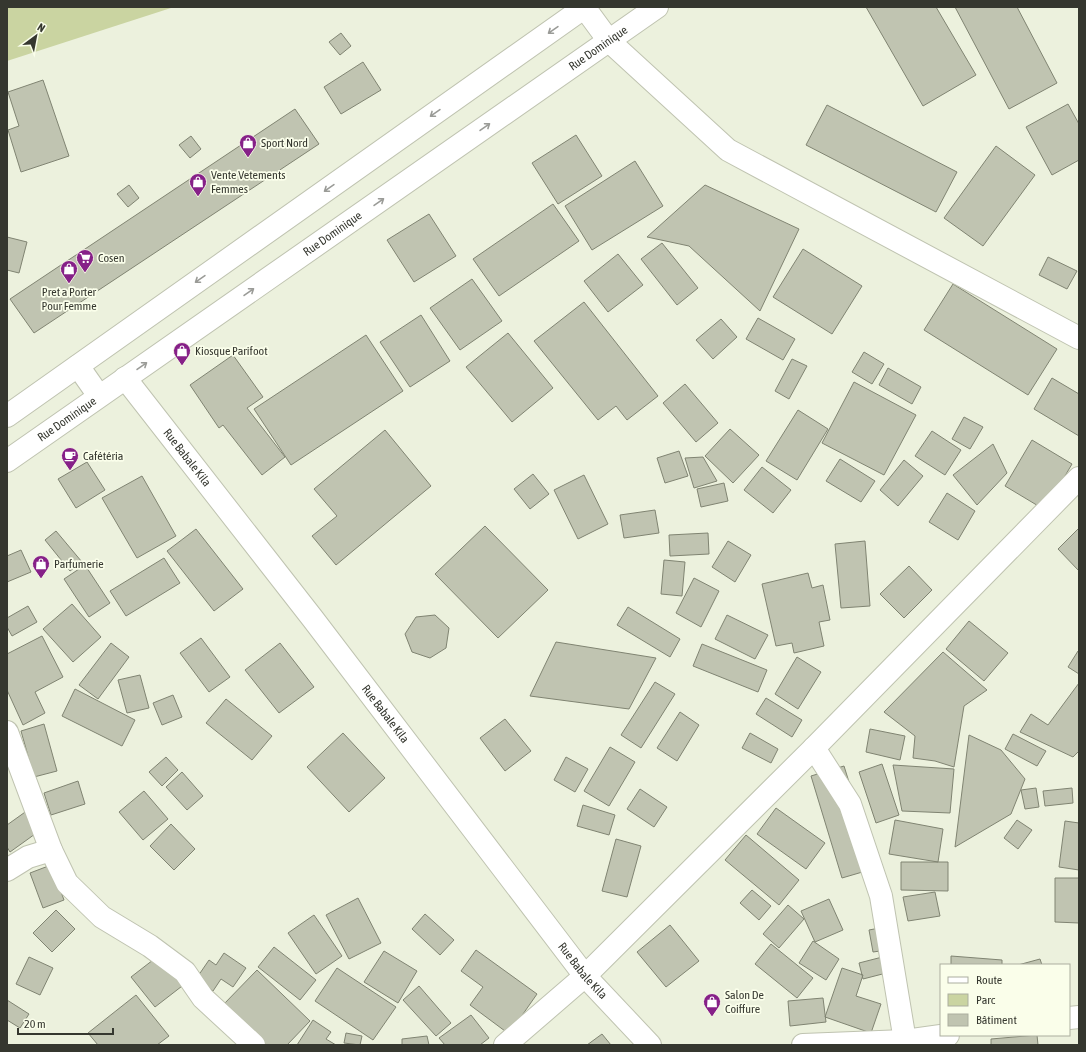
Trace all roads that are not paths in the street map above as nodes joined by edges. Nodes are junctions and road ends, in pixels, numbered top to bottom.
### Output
1 (584, 7) edge
2 (657, 7) edge
3 (609, 41) junction
4 (1079, 338) edge
5 (78, 366) junction
6 (124, 378) junction
7 (99, 396) junction
8 (8, 411) edge
9 (7, 461) edge
10 (1079, 478) edge
11 (7, 732) edge
12 (814, 748) junction
13 (50, 850) junction
14 (7, 870) edge
15 (585, 976) junction
16 (941, 1036) edge
17 (905, 1041) junction
18 (254, 1045) edge
19 (505, 1045) edge
20 (650, 1045) edge
21 (803, 1045) edge

1 - 3 street
1 -> 5 street
2 - 3 street, Rue Dominique
3 - 4 street
6 -> 3 street, Rue Dominique
5 - 7 street
5 - 8 street
6 - 7 street, Rue Dominique
6 - 15 street, Rue Babale Kila
7 - 9 street, Rue Dominique
10 - 12 street
11 - 13 street
12 - 15 street
12 - 17 street
13 - 14 street
13 - 18 street
15 - 19 street
15 - 20 street, Rue Babale Kila
16 - 17 street
17 - 21 street

